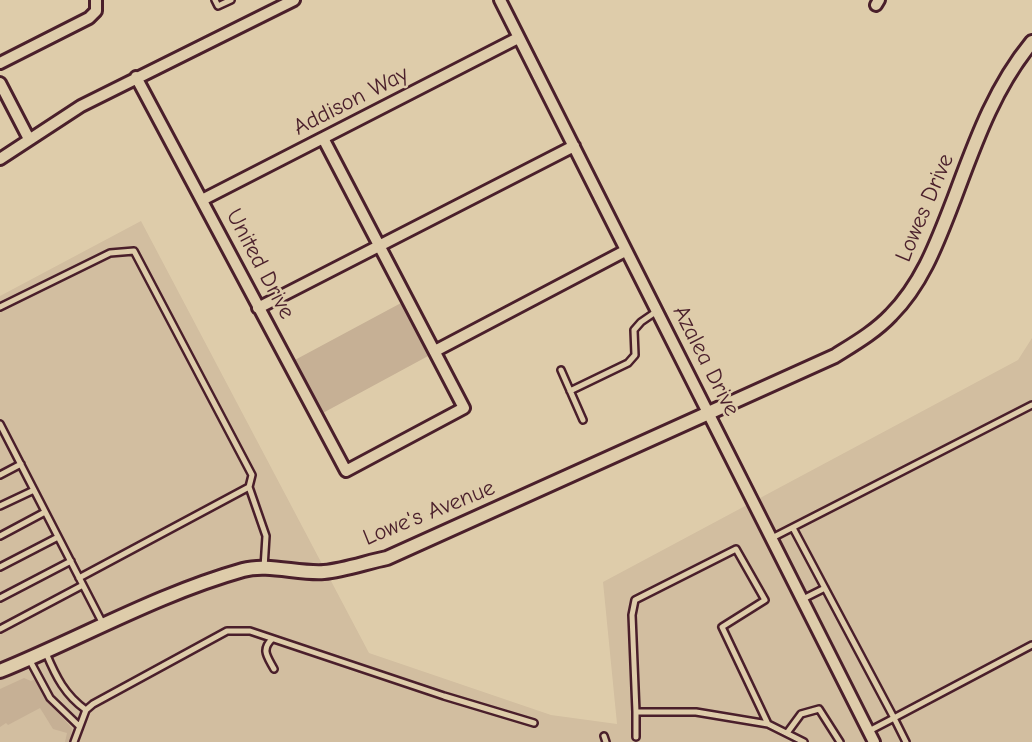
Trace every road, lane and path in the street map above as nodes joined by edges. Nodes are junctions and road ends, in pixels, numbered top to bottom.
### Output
1 (96, 0) edge
2 (215, 0) edge
3 (231, 0) edge
4 (294, 0) edge
5 (500, 0) edge
6 (518, 37) junction
7 (1032, 42) edge
8 (0, 63) edge
9 (136, 78) junction
10 (0, 83) edge
11 (29, 139) junction
12 (324, 140) junction
13 (573, 146) junction
14 (0, 159) edge
15 (202, 200) junction
16 (379, 246) junction
17 (625, 251) junction
18 (0, 307) edge
19 (258, 308) junction
20 (657, 312) junction
21 (435, 351) junction
22 (561, 370) dead end
23 (570, 391) junction
24 (1032, 405) edge
25 (709, 414) junction
26 (583, 420) dead end
27 (0, 424) edge
28 (8, 440) junction
29 (0, 444) edge
30 (21, 464) junction
31 (0, 475) edge
32 (249, 487) junction
33 (34, 490) junction
34 (0, 506) edge
35 (45, 512) junction
36 (793, 528) junction
37 (0, 536) edge
38 (58, 537) junction
39 (772, 538) junction
40 (71, 561) junction
41 (0, 567) edge
42 (264, 569) junction
43 (79, 578) junction
44 (83, 585) junction
45 (825, 588) junction
46 (0, 598) edge
47 (803, 599) junction
48 (103, 624) junction
49 (0, 629) edge
50 (272, 638) junction
51 (1032, 645) edge
52 (46, 653) junction
53 (29, 659) junction
54 (274, 669) dead end
55 (0, 671) edge
56 (86, 710) junction
57 (636, 712) junction
58 (894, 718) junction
59 (534, 723) dead end
60 (768, 724) junction
61 (79, 726) junction
62 (869, 731) junction
63 (787, 733) junction
64 (636, 737) dead end
65 (74, 742) edge
66 (804, 742) edge
67 (840, 742) edge
68 (874, 742) edge
69 (906, 742) edge

1 - 8 street
2 - 3 lane
4 - 9 street
5 - 6 street, Azalea Drive
6 - 12 street, Addison Way
6 - 13 street, Azalea Drive
7 - 25 street, Lowes Drive
9 - 11 street
9 - 15 street, United Drive
10 - 11 street
11 - 14 street
12 - 15 street, Addison Way
12 - 16 street
13 - 16 street
13 - 17 street, Azalea Drive
15 - 19 street, United Drive
16 - 19 street
16 - 21 street
17 - 20 street, Azalea Drive
17 - 21 street
18 - 32 lane
19 - 21 street, United Drive
20 - 23 lane
20 - 25 street, Azalea Drive
22 - 23 lane
23 - 26 lane
24 - 36 lane
25 - 39 street, Azalea Drive
25 - 42 street, Lowe's Avenue
27 - 28 lane
28 - 29 lane
28 - 30 lane
30 - 31 lane
30 - 33 lane
32 - 42 lane
32 - 43 lane
33 - 34 lane
33 - 35 lane
35 - 37 lane
35 - 38 lane
36 - 39 lane
36 - 45 lane
38 - 40 lane
38 - 41 lane
39 - 47 street, Azalea Drive
40 - 43 lane
40 - 46 lane
42 - 48 street, Lowe's Avenue
43 - 44 lane
44 - 48 lane
44 - 49 lane
45 - 47 lane
45 - 58 lane
47 - 62 street, Azalea Drive
48 - 52 street, Lowe's Avenue
50 - 54 lane
50 - 56 lane
50 - 59 lane
51 - 58 lane
52 - 53 street, Lowe's Avenue
52 - 56 lane
53 - 55 street, Lowe's Avenue
53 - 61 lane
56 - 61 lane
57 - 60 lane
57 - 60 lane
57 - 64 lane
58 - 62 lane
58 - 69 lane
60 - 63 lane
61 - 65 lane
62 - 68 street, Azalea Drive
63 - 66 lane
63 - 67 lane

